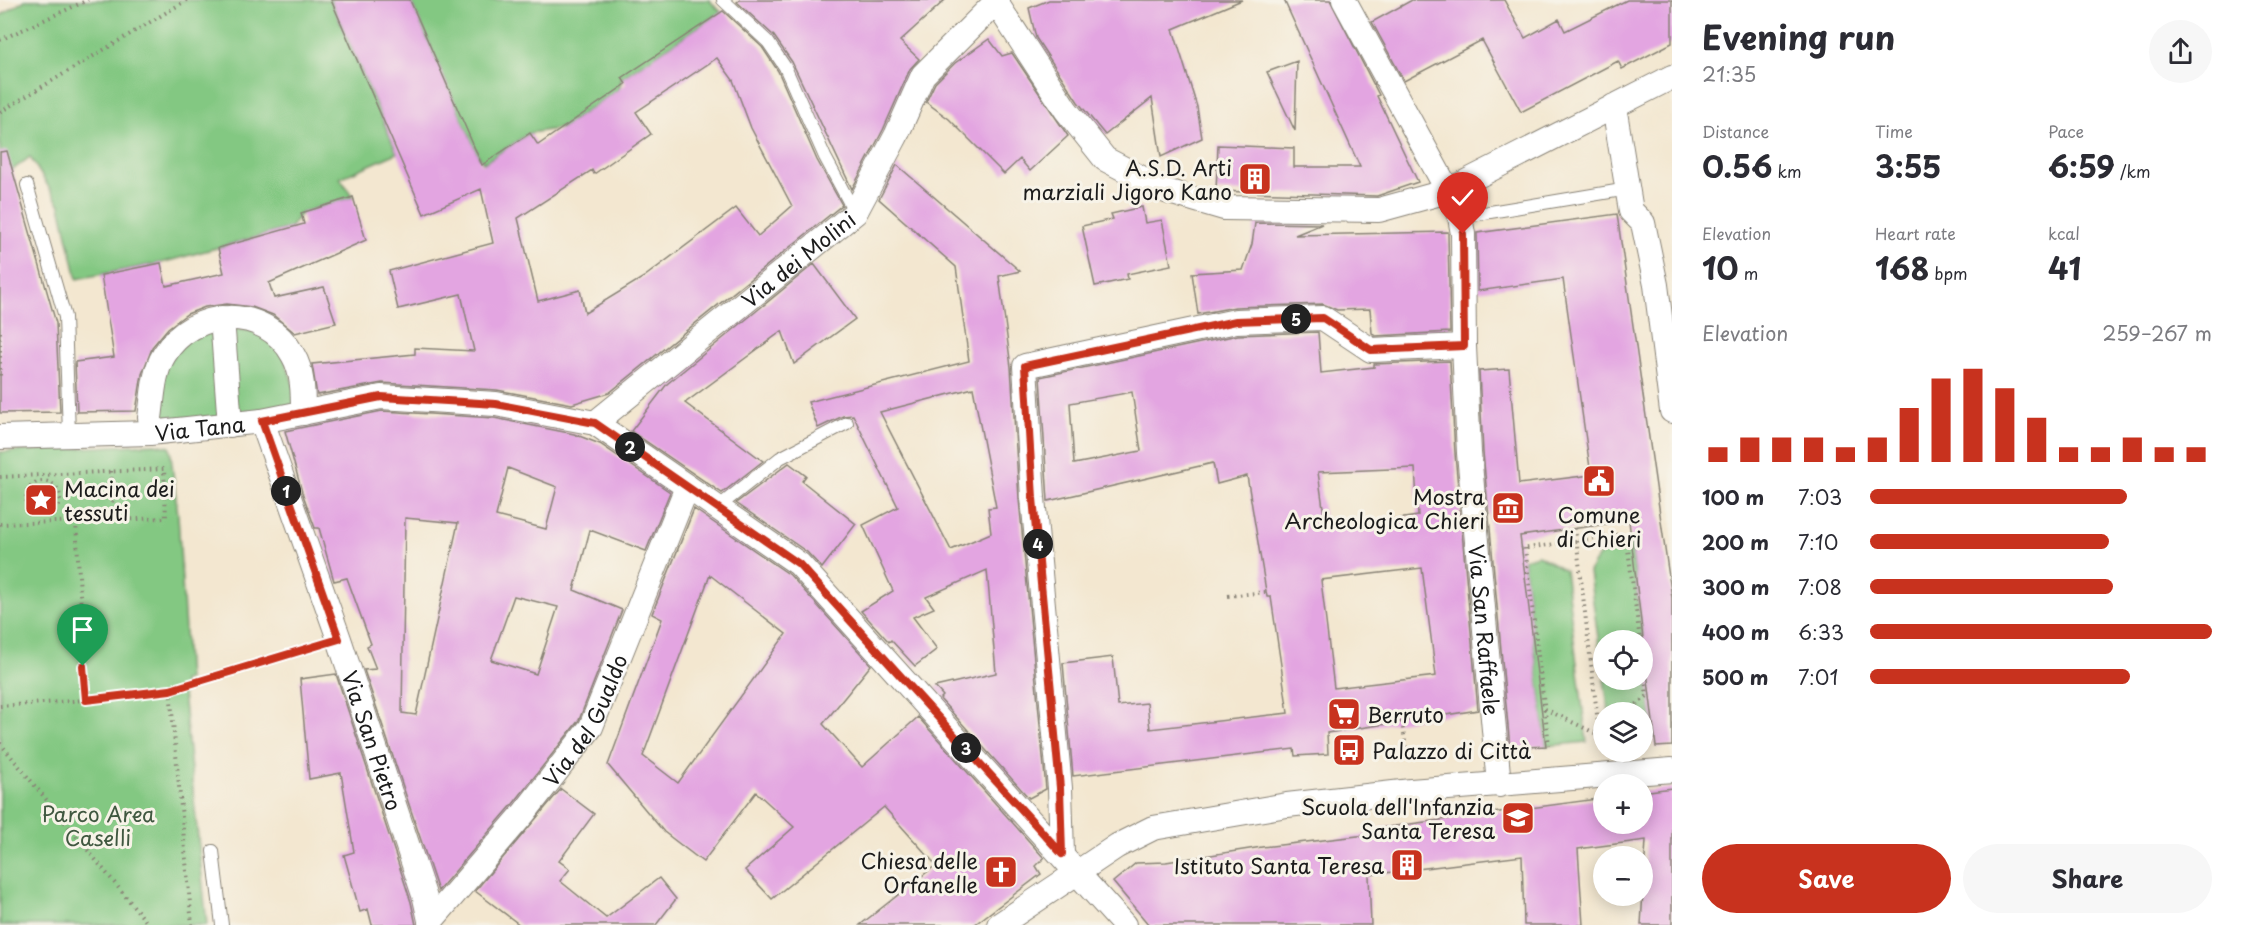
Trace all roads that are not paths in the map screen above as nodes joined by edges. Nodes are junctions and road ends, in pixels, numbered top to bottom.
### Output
1 (723, 0) edge
2 (1344, 0) edge
3 (997, 2) edge
4 (1672, 77) edge
5 (1614, 106) junction
6 (27, 185) dead end
7 (1628, 189) junction
8 (1448, 191) junction
9 (855, 213) junction
10 (1460, 218) junction
11 (222, 318) junction
12 (1464, 346) junction
13 (1672, 411) edge
14 (303, 413) junction
15 (150, 418) dead end
16 (262, 421) junction
17 (595, 423) junction
18 (847, 423) dead end
19 (230, 425) junction
20 (69, 434) junction
21 (0, 436) edge
22 (687, 487) junction
23 (717, 508) junction
24 (1672, 770) edge
25 (1499, 784) junction
26 (213, 851) dead end
27 (1068, 864) junction
28 (430, 923) edge
29 (222, 925) edge
30 (999, 925) edge
31 (1124, 925) edge

1 - 9 lane
2 - 8 street, Via San Raffaele
3 - 8 street
3 - 9 street, Via dei Molini
4 - 5 street
5 - 7 street
5 - 8 street
6 - 20 lane
7 - 10 lane
7 - 13 street
8 - 10 street, Via San Raffaele
9 - 17 street, Via dei Molini
10 - 12 street, Via San Raffaele
11 - 14 street
11 - 15 street
11 - 19 street
12 - 25 street, Via San Raffaele
12 - 27 street
14 - 16 street, Via Tana
14 - 17 street, Via Tana
16 - 19 street, Via Tana
16 - 28 street, Via San Pietro
17 - 22 street, Via Tana
18 - 23 lane
19 - 20 street, Via Tana
20 - 21 street, Via Tana
22 - 23 street, Via Tana
22 - 28 street, Via del Gualdo
23 - 27 street, Via Tana
24 - 25 street
25 - 27 street
26 - 29 lane
27 - 30 street
27 - 31 street, Via Tana

